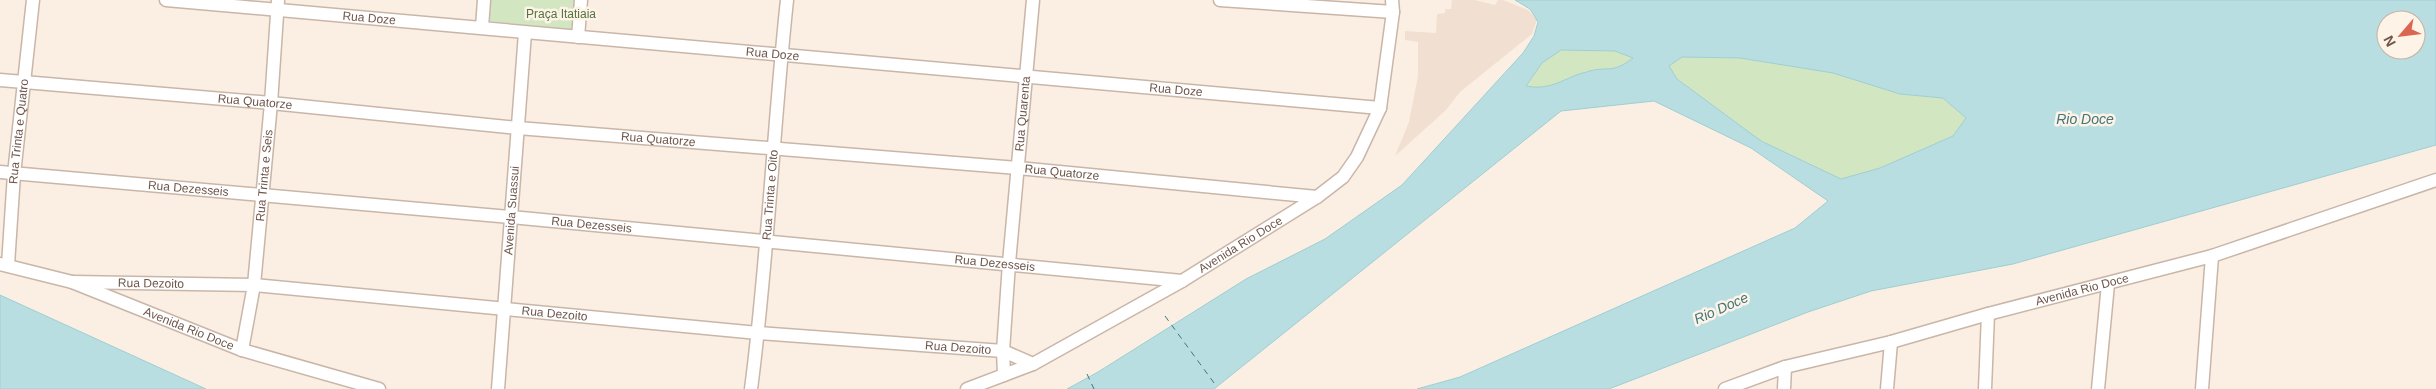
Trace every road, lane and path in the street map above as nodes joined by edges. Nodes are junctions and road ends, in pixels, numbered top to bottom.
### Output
1 (33, 0) edge
2 (166, 0) edge
3 (484, 0) edge
4 (581, 0) edge
5 (787, 0) edge
6 (1033, 0) edge
7 (1220, 0) edge
8 (277, 5) edge
9 (1392, 6) edge
10 (482, 27) junction
11 (526, 33) junction
12 (578, 37) junction
13 (781, 56) junction
14 (1025, 76) junction
15 (0, 80) edge
16 (24, 82) junction
17 (272, 103) junction
18 (1380, 108) junction
19 (518, 128) junction
20 (772, 150) junction
21 (1018, 168) junction
22 (0, 172) edge
23 (14, 174) junction
24 (2436, 180) edge
25 (262, 195) junction
26 (1317, 196) junction
27 (511, 217) junction
28 (768, 242) junction
29 (2212, 256) junction
30 (1009, 263) junction
31 (4, 264) edge
32 (1182, 281) junction
33 (72, 282) junction
34 (2108, 284) junction
35 (254, 285) junction
36 (504, 310) junction
37 (1988, 314) junction
38 (758, 333) junction
39 (1892, 342) junction
40 (242, 350) junction
41 (1003, 351) junction
42 (1033, 364) junction
43 (1785, 367) junction
44 (1004, 375) junction
45 (379, 389) edge
46 (498, 389) edge
47 (751, 389) edge
48 (967, 389) edge
49 (1725, 389) edge
50 (1784, 389) edge
51 (1887, 389) edge
52 (1986, 389) edge
53 (2098, 389) edge
54 (2202, 389) edge

1 - 16 street, Rua Trinta e Quatro
2 - 8 street, Rua Doze
3 - 10 street
4 - 12 street
5 - 13 street, Rua Trinta e Oito
6 - 14 street, Rua Quarenta
7 - 9 street
8 - 10 street, Rua Doze
8 - 17 street, Rua Trinta e Seis
9 - 18 street, Avenida Rio Doce
10 - 11 street, Rua Doze
11 - 12 street, Rua Doze
11 - 19 street, Avenida Suassui
12 - 13 street, Rua Doze
13 - 14 street, Rua Doze
13 - 20 street, Rua Trinta e Oito
14 - 18 street, Rua Doze
14 - 21 street, Rua Quarenta
15 - 16 street, Rua Quatorze
16 - 17 street, Rua Quatorze
16 - 23 street, Rua Trinta e Quatro
17 - 19 street, Rua Quatorze
17 - 25 street, Rua Trinta e Seis
18 - 26 street, Avenida Rio Doce
19 - 20 street, Rua Quatorze
19 - 27 street, Avenida Suassui
20 - 21 street, Rua Quatorze
20 - 28 street, Rua Trinta e Oito
21 - 26 street, Rua Quatorze
21 - 30 street, Rua Quarenta
22 - 23 street, Rua Dezesseis
23 - 25 street, Rua Dezesseis
23 - 31 street, Rua Trinta e Quatro
24 - 29 street, Avenida Rio Doce
25 - 27 street, Rua Dezesseis
25 - 35 street, Rua Trinta e Seis
26 - 32 street, Avenida Rio Doce
27 - 28 street, Rua Dezesseis
27 - 36 street, Avenida Suassui
28 - 30 street, Rua Dezesseis
28 - 38 street, Rua Trinta e Oito
29 - 34 street, Avenida Rio Doce
29 - 54 street
30 - 32 street, Rua Dezesseis
30 - 41 street, Rua Quarenta
31 - 33 street, Avenida Rio Doce
32 - 42 street, Avenida Rio Doce
33 - 35 street, Rua Dezoito
33 - 40 street, Avenida Rio Doce
34 - 37 street, Avenida Rio Doce
34 - 53 street
35 - 36 street, Rua Dezoito
35 - 40 street, Rua Trinta e Seis
36 - 38 street, Rua Dezoito
36 - 46 street, Avenida Suassui
37 - 39 street, Avenida Rio Doce
37 - 52 street
38 - 41 street, Rua Dezoito
38 - 47 street, Rua Trinta e Oito
39 - 43 street, Avenida Rio Doce
39 - 51 street
40 - 45 street, Avenida Rio Doce
41 - 42 street, Rua Dezoito
41 - 44 street, Rua Quarenta
42 - 44 street, Avenida Rio Doce
43 - 49 street, Avenida Rio Doce
43 - 50 street
44 - 48 street, Avenida Rio Doce

